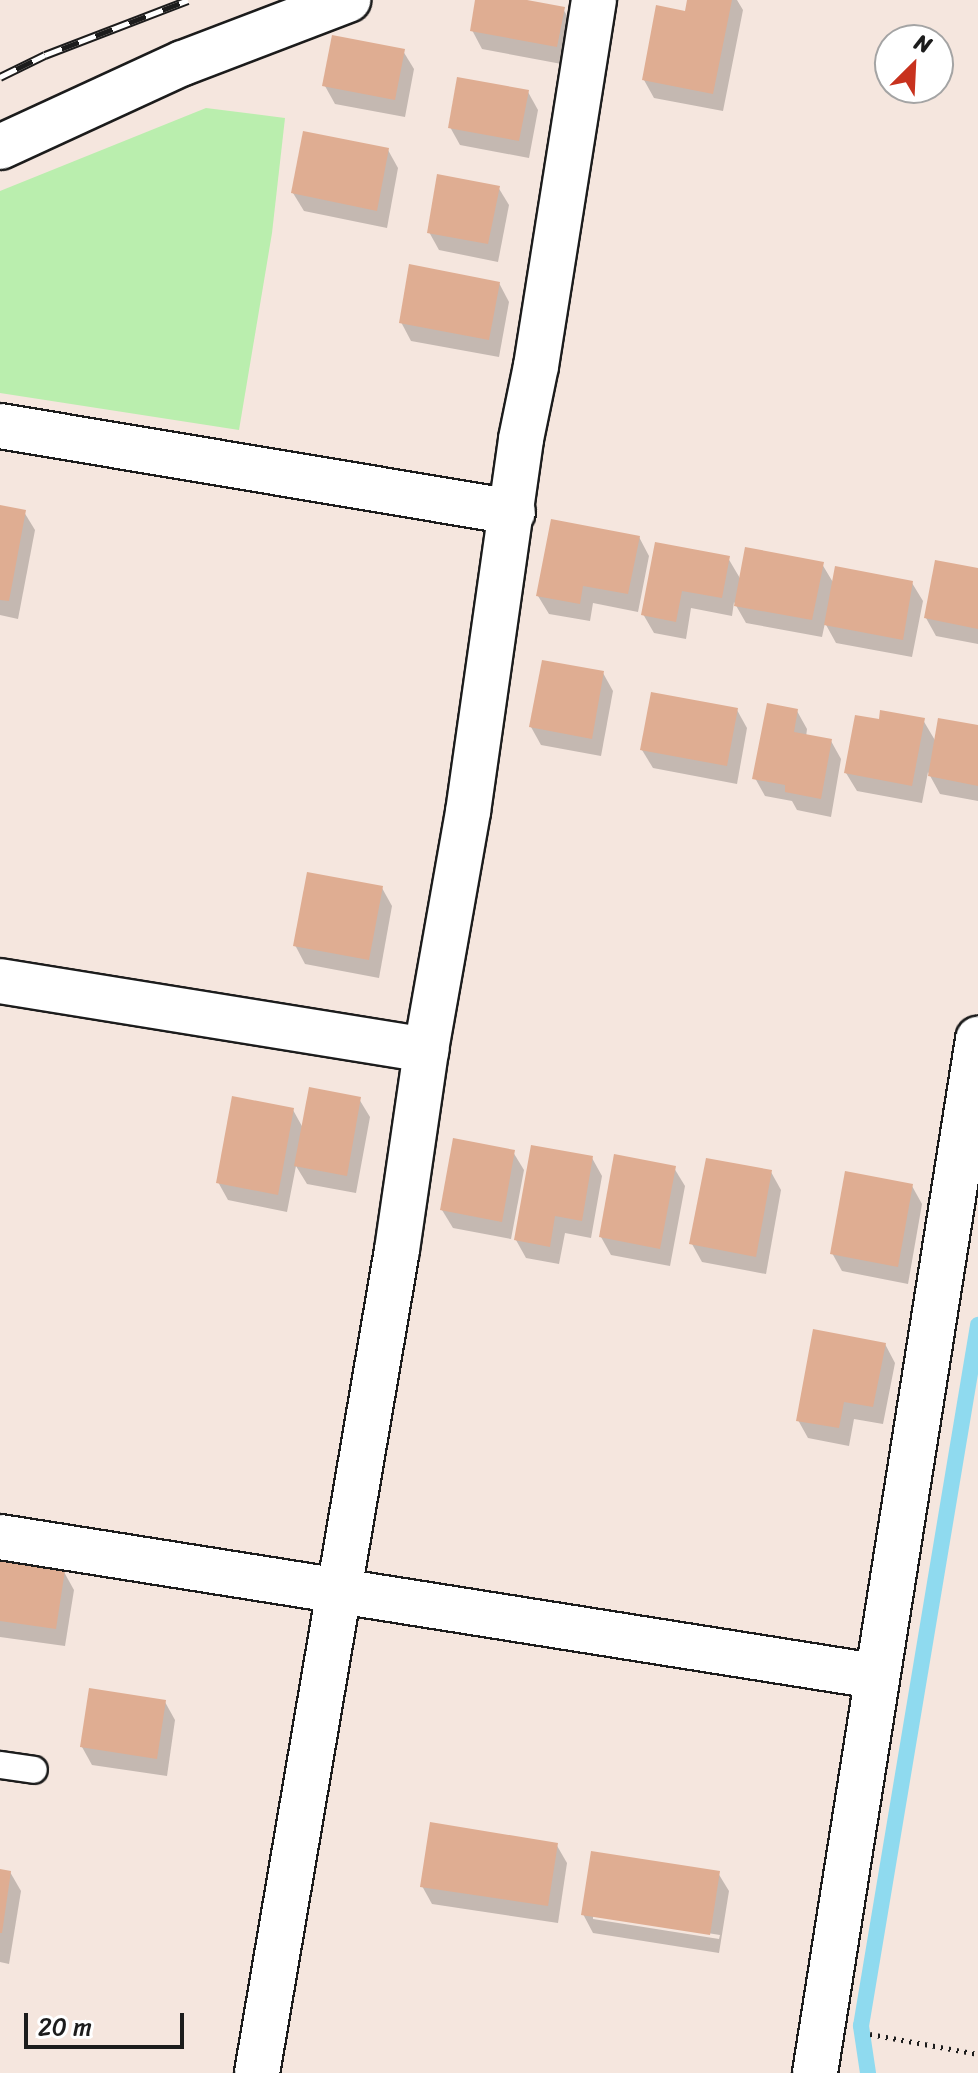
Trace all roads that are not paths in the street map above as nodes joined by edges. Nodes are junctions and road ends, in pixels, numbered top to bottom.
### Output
1 (348, 0) edge
2 (594, 0) edge
3 (0, 147) edge
4 (0, 426) edge
5 (513, 512) junction
6 (0, 981) edge
7 (978, 1039) edge
8 (426, 1050) junction
9 (0, 1537) edge
10 (337, 1592) junction
11 (875, 1676) junction
12 (0, 1765) edge
13 (34, 1770) dead end
14 (257, 2073) edge
15 (815, 2073) edge

1 - 3 street
2 - 5 street
4 - 5 street
5 - 8 street
6 - 8 street
7 - 11 street
8 - 10 street
9 - 10 street
10 - 11 street
10 - 14 street
11 - 15 street
12 - 13 lane

